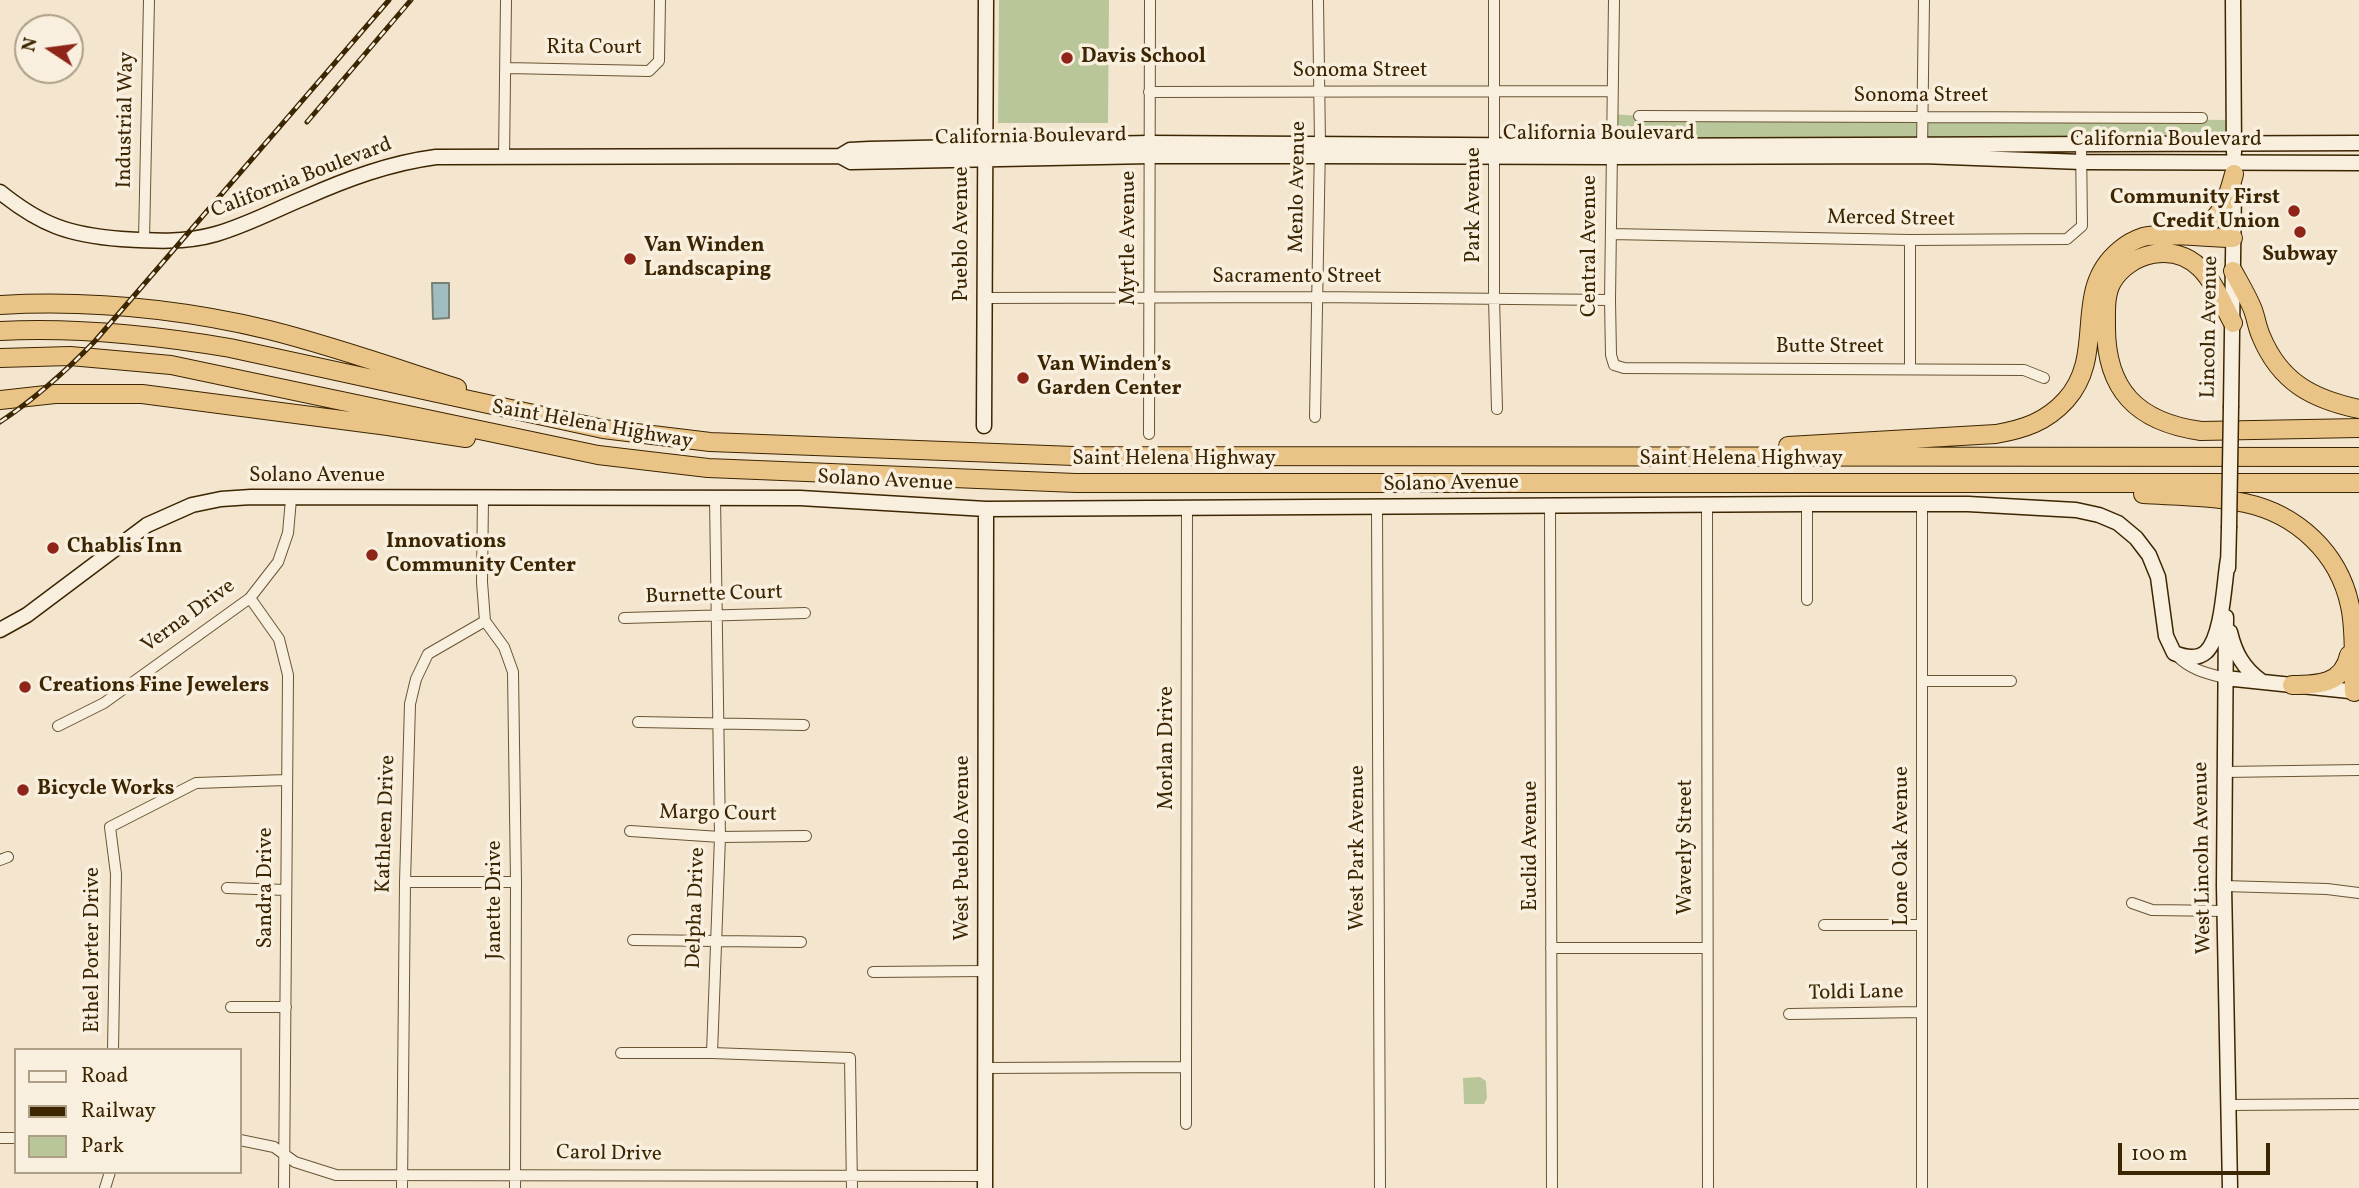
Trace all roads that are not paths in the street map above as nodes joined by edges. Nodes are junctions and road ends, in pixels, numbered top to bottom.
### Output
1 (149, 0) edge
2 (506, 0) edge
3 (660, 0) edge
4 (986, 0) edge
5 (1150, 0) edge
6 (1318, 0) edge
7 (1494, 0) edge
8 (1615, 0) edge
9 (1924, 0) edge
10 (2233, 0) edge
11 (507, 68) junction
12 (1496, 90) junction
13 (1319, 91) junction
14 (1612, 91) junction
15 (1149, 92) junction
16 (1639, 116) dead end
17 (1923, 116) junction
18 (2202, 118) dead end
19 (2081, 142) junction
20 (2359, 143) edge
21 (2233, 144) junction
22 (1149, 150) junction
23 (1320, 150) junction
24 (1494, 150) junction
25 (1922, 150) junction
26 (1611, 152) junction
27 (984, 154) junction
28 (504, 157) junction
29 (2082, 162) junction
30 (2359, 163) edge
31 (2234, 167) junction
32 (0, 192) edge
33 (1611, 234) junction
34 (2178, 236) junction
35 (2233, 238) junction
36 (144, 240) junction
37 (1910, 240) junction
38 (2233, 271) junction
39 (1316, 297) junction
40 (984, 298) junction
41 (1149, 298) junction
42 (1494, 299) junction
43 (1610, 300) junction
44 (0, 304) edge
45 (2233, 323) junction
46 (0, 331) edge
47 (0, 358) edge
48 (1614, 365) joint
49 (1910, 368) junction
50 (2044, 378) dead end
51 (0, 400) edge
52 (1497, 410) dead end
53 (2359, 410) edge
54 (1315, 417) dead end
55 (547, 418) junction
56 (984, 426) dead end
57 (2359, 428) edge
58 (1149, 434) dead end
59 (598, 455) junction
60 (1675, 456) junction
61 (2359, 457) edge
62 (1958, 483) junction
63 (2359, 483) edge
64 (483, 498) junction
65 (715, 498) junction
66 (291, 499) junction
67 (1807, 504) junction
68 (1550, 505) junction
69 (1707, 505) junction
70 (1922, 505) junction
71 (1187, 507) junction
72 (1377, 507) junction
73 (986, 509) junction
74 (2228, 528) joint
75 (2228, 559) junction
76 (250, 598) junction
77 (1807, 600) dead end
78 (805, 613) dead end
79 (2226, 613) junction
80 (715, 614) junction
81 (624, 618) dead end
82 (485, 621) junction
83 (0, 630) edge
84 (2352, 638) junction
85 (2174, 653) junction
86 (2225, 678) junction
87 (1922, 681) junction
88 (2011, 681) dead end
89 (2262, 682) junction
90 (2292, 685) junction
91 (2356, 692) edge
92 (638, 722) dead end
93 (719, 722) junction
94 (804, 724) dead end
95 (58, 726) dead end
96 (2359, 770) edge
97 (2224, 772) junction
98 (286, 780) junction
99 (630, 831) dead end
100 (806, 836) dead end
101 (720, 837) junction
102 (404, 882) junction
103 (516, 882) junction
104 (2224, 886) junction
105 (227, 888) dead end
106 (286, 890) junction
107 (2359, 893) edge
108 (2132, 903) dead end
109 (2225, 911) junction
110 (1824, 925) dead end
111 (1922, 925) junction
112 (633, 940) dead end
113 (715, 942) junction
114 (801, 942) dead end
115 (1552, 948) junction
116 (1706, 948) junction
117 (984, 971) junction
118 (873, 972) dead end
119 (231, 1007) dead end
120 (285, 1007) junction
121 (1922, 1012) junction
122 (1789, 1014) dead end
123 (113, 1048) edge
124 (621, 1053) dead end
125 (712, 1053) junction
126 (1186, 1067) junction
127 (985, 1068) junction
128 (2359, 1104) edge
129 (2229, 1105) junction
130 (1186, 1124) dead end
131 (242, 1140) edge
132 (284, 1154) junction
133 (515, 1174) junction
134 (402, 1175) junction
135 (852, 1176) junction
136 (985, 1182) edge
137 (284, 1188) edge
138 (402, 1188) edge
139 (515, 1188) edge
140 (852, 1188) edge
141 (1380, 1188) edge
142 (1552, 1188) edge
143 (1707, 1188) edge
144 (1922, 1188) edge
145 (2230, 1188) edge

1 - 36 street, Industrial Way
2 - 11 street
3 - 11 street, Rita Court
4 - 27 street, Pueblo Avenue
5 - 15 street, Myrtle Avenue
6 - 13 street, Menlo Avenue
7 - 12 street, Park Avenue
8 - 14 street, Central Avenue
9 - 17 street
10 - 21 street, Lincoln Avenue
11 - 28 street
12 - 13 street, Sonoma Street
12 - 14 street, Sonoma Street
12 - 24 street, Park Avenue
13 - 15 street, Sonoma Street
13 - 23 street, Menlo Avenue
14 - 26 street, Central Avenue
15 - 22 street, Myrtle Avenue
16 - 17 street, Sonoma Street
17 - 18 street, Sonoma Street
17 - 25 street
19 - 21 street, California Boulevard
19 - 25 street, California Boulevard
19 - 29 street, Merced Street
20 - 21 street, California Boulevard
21 - 31 street, Lincoln Avenue
22 - 23 street, California Boulevard
22 - 27 street, California Boulevard
22 - 41 street, Myrtle Avenue
23 - 24 street, California Boulevard
23 - 39 street, Menlo Avenue
24 - 26 street, California Boulevard
24 - 42 street, Park Avenue
25 - 26 street, California Boulevard
25 - 29 street, California Boulevard
26 - 33 street, Central Avenue
27 - 28 street, California Boulevard
27 - 40 street, Pueblo Avenue
28 - 36 street, California Boulevard
29 - 31 street, California Boulevard
29 - 37 street, Merced Street
30 - 31 street, California Boulevard
31 - 34 highway
31 - 35 street, Lincoln Avenue
32 - 36 street, California Boulevard
33 - 37 street, Merced Street
33 - 43 street, Central Avenue
34 - 35 highway
34 - 60 highway
35 - 38 street, Lincoln Avenue
37 - 49 street
38 - 45 street, Lincoln Avenue
38 - 53 highway
39 - 41 street, Sacramento Street
39 - 42 street, Sacramento Street
39 - 54 street, Menlo Avenue
40 - 41 street, Sacramento Street
40 - 56 street, Pueblo Avenue
41 - 58 street, Myrtle Avenue
42 - 43 street, Sacramento Street
42 - 52 street, Park Avenue
43 - 48 street, Central Avenue
44 - 55 highway
45 - 57 highway
45 - 74 street, Lincoln Avenue, bridge
46 - 55 highway, Saint Helena Highway
47 - 59 highway, Saint Helena Highway
48 - 49 street, Butte Street
49 - 50 street, Butte Street
51 - 59 highway
55 - 60 highway, Saint Helena Highway
59 - 62 highway, Saint Helena Highway
60 - 61 highway, Saint Helena Highway
62 - 63 highway, Saint Helena Highway
62 - 84 highway
64 - 65 street, Solano Avenue
64 - 66 street, Solano Avenue
64 - 82 street
65 - 73 street, Solano Avenue
65 - 80 street, Delpha Drive
66 - 76 street, Verna Drive
66 - 83 street, Solano Avenue
67 - 69 street, Solano Avenue
67 - 70 street, Solano Avenue
67 - 77 street
68 - 69 street, Solano Avenue
68 - 72 street, Solano Avenue
68 - 115 street, Euclid Avenue
69 - 116 street, Waverly Street
70 - 85 street, Solano Avenue
70 - 87 street, Lone Oak Avenue
71 - 72 street, Solano Avenue
71 - 73 street, Solano Avenue
71 - 126 street, Morlan Drive
72 - 141 street, West Park Avenue
73 - 117 street, West Pueblo Avenue
74 - 75 street, West Lincoln Avenue
75 - 79 street, West Lincoln Avenue
75 - 85 street
76 - 95 street, Verna Drive
76 - 98 street, Sandra Drive
78 - 80 street, Burnette Court
79 - 86 street, West Lincoln Avenue
79 - 89 street
80 - 81 street, Burnette Court
80 - 93 street, Delpha Drive
82 - 102 street, Kathleen Drive
82 - 103 street, Janette Drive
84 - 90 highway
84 - 91 highway
85 - 86 street
86 - 89 street
86 - 97 street, West Lincoln Avenue
87 - 88 street
87 - 111 street, Lone Oak Avenue
89 - 90 street
90 - 91 street
92 - 93 street
93 - 94 street
93 - 101 street, Delpha Drive
96 - 97 street
97 - 104 street, West Lincoln Avenue
98 - 106 street, Sandra Drive
98 - 123 street, Ethel Porter Drive
99 - 101 street, Margo Court
100 - 101 street, Margo Court
101 - 113 street, Delpha Drive
102 - 103 street
102 - 134 street, Kathleen Drive
103 - 133 street, Janette Drive
104 - 107 street
104 - 109 street, West Lincoln Avenue
105 - 106 street
106 - 120 street, Sandra Drive
108 - 109 street
109 - 129 street, West Lincoln Avenue
110 - 111 street
111 - 121 street, Lone Oak Avenue
112 - 113 street
113 - 114 street
113 - 125 street, Delpha Drive
115 - 116 street
115 - 142 street, Euclid Avenue
116 - 143 street, Waverly Street
117 - 118 street
117 - 127 street, West Pueblo Avenue
119 - 120 street
120 - 132 street, Sandra Drive
121 - 122 street, Toldi Lane
121 - 144 street, Lone Oak Avenue
124 - 125 street
125 - 135 street
126 - 127 street
126 - 130 street, Morlan Drive
127 - 136 street, West Pueblo Avenue
128 - 129 street
129 - 145 street, West Lincoln Avenue
131 - 132 street, Carol Drive
132 - 134 street, Carol Drive
132 - 137 street, Sandra Drive
133 - 134 street, Carol Drive
133 - 135 street, Carol Drive
133 - 139 street, Janette Drive
134 - 138 street, Kathleen Drive
135 - 136 street, Carol Drive
135 - 140 street

